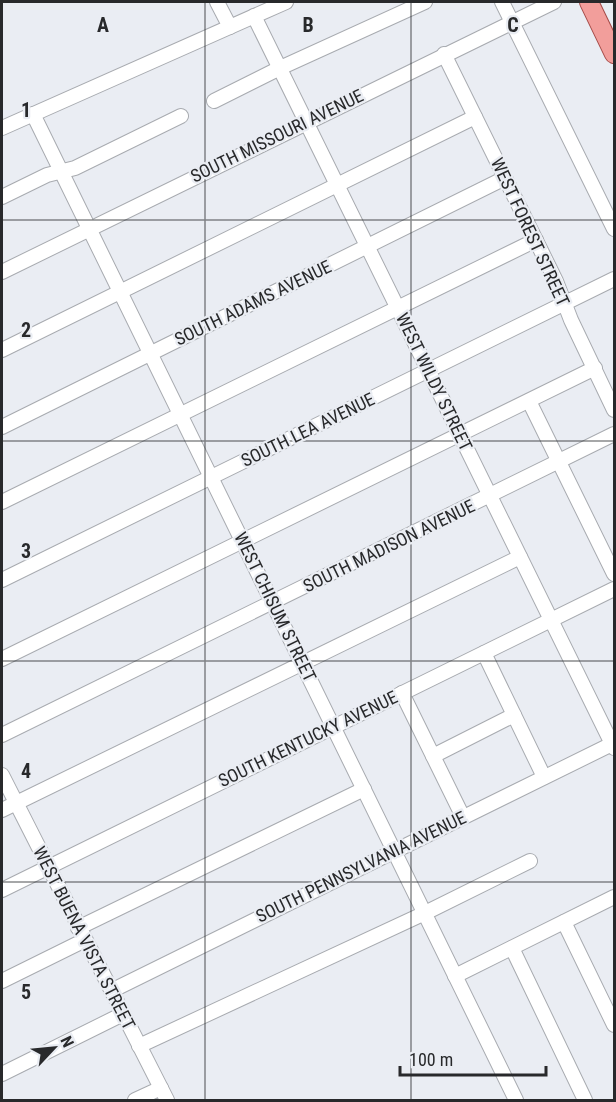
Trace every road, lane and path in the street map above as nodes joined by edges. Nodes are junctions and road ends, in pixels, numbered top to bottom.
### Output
1 (217, 2) edge
2 (286, 2) edge
3 (425, 2) edge
4 (502, 2) edge
5 (554, 2) edge
6 (589, 2) edge
7 (254, 16) junction
8 (513, 21) junction
9 (230, 27) junction
10 (444, 54) junction
11 (615, 54) edge
12 (280, 68) junction
13 (214, 100) dead end
14 (33, 114) junction
15 (181, 116) dead end
16 (475, 117) junction
17 (307, 122) junction
18 (2, 128) edge
19 (61, 171) junction
20 (505, 178) junction
21 (337, 184) junction
22 (2, 197) edge
23 (89, 229) junction
24 (615, 229) edge
25 (536, 240) junction
26 (367, 247) junction
27 (2, 272) edge
28 (615, 279) edge
29 (120, 292) junction
30 (566, 303) junction
31 (397, 308) junction
32 (2, 350) edge
33 (150, 354) junction
34 (594, 368) junction
35 (428, 371) junction
36 (529, 401) junction
37 (615, 410) edge
38 (180, 414) junction
39 (2, 427) edge
40 (615, 434) edge
41 (460, 435) junction
42 (559, 462) junction
43 (211, 478) junction
44 (490, 496) junction
45 (2, 502) edge
46 (242, 541) junction
47 (520, 557) junction
48 (615, 574) edge
49 (2, 580) edge
50 (615, 588) edge
51 (273, 602) junction
52 (551, 620) junction
53 (484, 653) junction
54 (2, 659) edge
55 (303, 664) junction
56 (402, 693) junction
57 (514, 716) junction
58 (334, 727) junction
59 (2, 735) edge
60 (613, 746) edge
61 (433, 756) junction
62 (2, 775) edge
63 (544, 777) junction
64 (364, 789) junction
65 (16, 803) junction
66 (2, 810) edge
67 (463, 817) junction
68 (394, 851) junction
69 (530, 861) dead end
70 (47, 867) junction
71 (2, 890) edge
72 (615, 897) edge
73 (425, 913) junction
74 (564, 922) junction
75 (82, 934) junction
76 (512, 948) junction
77 (456, 976) junction
78 (2, 981) edge
79 (111, 991) junction
80 (123, 1014) junction
81 (615, 1025) edge
82 (139, 1046) junction
83 (2, 1074) edge
84 (164, 1094) edge
85 (515, 1100) edge
86 (135, 1101) edge
87 (585, 1101) edge

1 - 9 street
2 - 7 street
3 - 12 street
4 - 8 street
5 - 8 street, SOUTH MISSOURI AVENUE
6 - 11 main road
7 - 9 street
7 - 12 street, WEST WILDY STREET
8 - 10 street, SOUTH MISSOURI AVENUE
8 - 24 street
9 - 14 street
10 - 16 street, WEST FOREST STREET
10 - 17 street, SOUTH MISSOURI AVENUE
12 - 13 street
12 - 17 street, WEST WILDY STREET
14 - 18 street
14 - 19 street, WEST CHISUM STREET
15 - 19 street
16 - 20 street, WEST FOREST STREET
16 - 21 street
17 - 21 street, WEST WILDY STREET
17 - 23 street, SOUTH MISSOURI AVENUE
19 - 22 street
19 - 23 street, WEST CHISUM STREET
20 - 25 street, WEST FOREST STREET
20 - 26 street, SOUTH ADAMS AVENUE
21 - 26 street, WEST WILDY STREET
21 - 29 street
23 - 27 street, SOUTH MISSOURI AVENUE
23 - 29 street, WEST CHISUM STREET
25 - 30 street, WEST FOREST STREET
25 - 31 street
26 - 31 street, WEST WILDY STREET
26 - 33 street, SOUTH ADAMS AVENUE
28 - 30 street, SOUTH LEA AVENUE
29 - 32 street
29 - 33 street, WEST CHISUM STREET
30 - 34 street, WEST FOREST STREET
30 - 35 street, SOUTH LEA AVENUE
31 - 35 street, WEST WILDY STREET
31 - 38 street
33 - 38 street, WEST CHISUM STREET
33 - 39 street, SOUTH ADAMS AVENUE
34 - 36 street
34 - 37 street, WEST FOREST STREET
35 - 41 street, WEST WILDY STREET
35 - 43 street, SOUTH LEA AVENUE
36 - 41 street
36 - 42 street
38 - 43 street, WEST CHISUM STREET
38 - 45 street
40 - 42 street, SOUTH MADISON AVENUE
41 - 44 street, WEST WILDY STREET
41 - 46 street
42 - 44 street, SOUTH MADISON AVENUE
42 - 48 street
43 - 46 street, WEST CHISUM STREET
43 - 49 street, SOUTH LEA AVENUE
44 - 47 street, WEST WILDY STREET
44 - 51 street, SOUTH MADISON AVENUE
46 - 51 street, WEST CHISUM STREET
46 - 54 street
47 - 52 street, WEST WILDY STREET
47 - 55 street
50 - 52 street, SOUTH KENTUCKY AVENUE
51 - 55 street, WEST CHISUM STREET
51 - 59 street, SOUTH MADISON AVENUE
52 - 53 street, SOUTH KENTUCKY AVENUE
52 - 60 street, WEST WILDY STREET
53 - 56 street, SOUTH KENTUCKY AVENUE
53 - 57 street
55 - 58 street, WEST CHISUM STREET
55 - 65 street
56 - 58 street, SOUTH KENTUCKY AVENUE
56 - 61 street
57 - 61 street
57 - 63 street
58 - 64 street, WEST CHISUM STREET
58 - 70 street, SOUTH KENTUCKY AVENUE
60 - 63 street, SOUTH PENNSYLVANIA AVENUE
61 - 67 street
62 - 65 street, WEST BUENA VISTA STREET
63 - 67 street, SOUTH PENNSYLVANIA AVENUE
64 - 68 street, WEST CHISUM STREET
64 - 75 street
65 - 66 street
65 - 70 street, WEST BUENA VISTA STREET
67 - 68 street, SOUTH PENNSYLVANIA AVENUE
68 - 73 street, WEST CHISUM STREET
68 - 79 street, SOUTH PENNSYLVANIA AVENUE
69 - 73 street
70 - 71 street, SOUTH KENTUCKY AVENUE
70 - 75 street, WEST BUENA VISTA STREET
72 - 74 street
73 - 77 street, WEST CHISUM STREET
73 - 82 street
74 - 76 street
74 - 81 street
75 - 78 street
75 - 79 street, WEST BUENA VISTA STREET
76 - 77 street
76 - 87 street
77 - 85 street, WEST CHISUM STREET
79 - 80 street, WEST BUENA VISTA STREET
80 - 82 street, WEST BUENA VISTA STREET
80 - 83 street
82 - 84 street, WEST BUENA VISTA STREET
84 - 86 street

